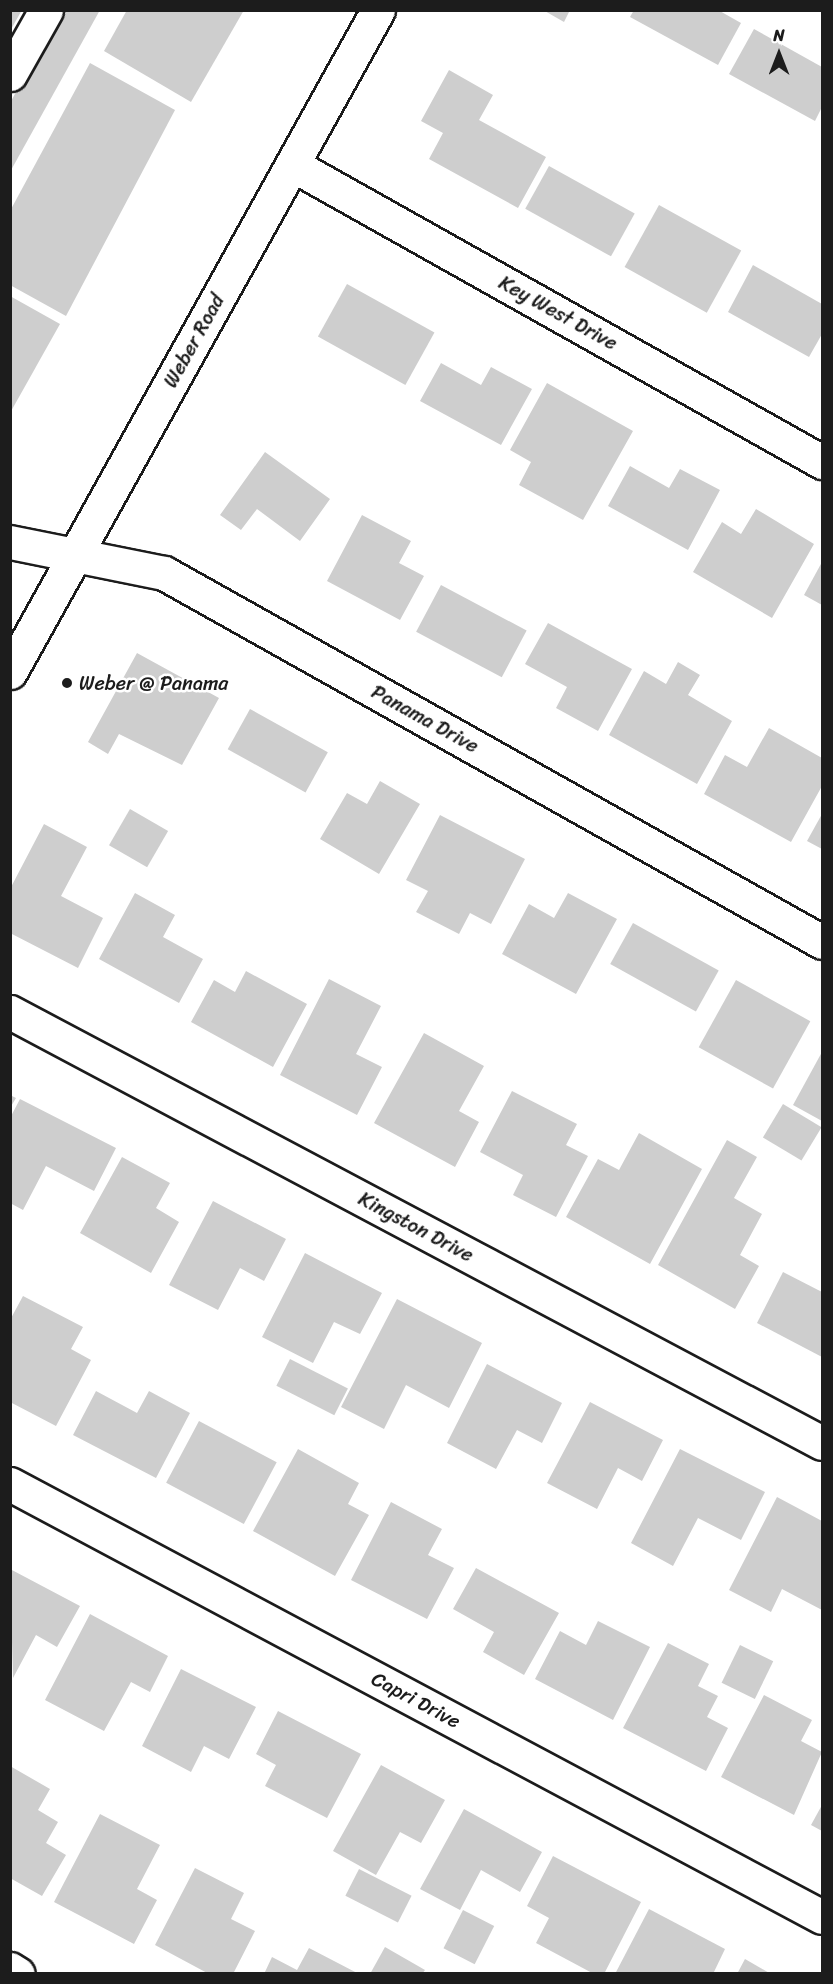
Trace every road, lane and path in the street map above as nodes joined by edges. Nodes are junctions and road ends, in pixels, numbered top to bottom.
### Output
1 (46, 10) edge
2 (378, 10) edge
3 (10, 74) edge
4 (292, 165) junction
5 (822, 462) edge
6 (10, 542) edge
7 (76, 554) junction
8 (10, 672) edge
9 (822, 942) edge
10 (10, 1012) edge
11 (822, 1443) edge
12 (10, 1484) edge
13 (822, 1917) edge
14 (10, 1969) edge
15 (18, 1974) edge

1 - 3 street
2 - 4 street, Weber Road
4 - 5 street, Key West Drive
4 - 7 street, Weber Road
6 - 7 street, Panama Drive
7 - 8 street, Weber Road
7 - 9 street, Panama Drive
10 - 11 street, Kingston Drive
12 - 13 street, Capri Drive
14 - 15 street

